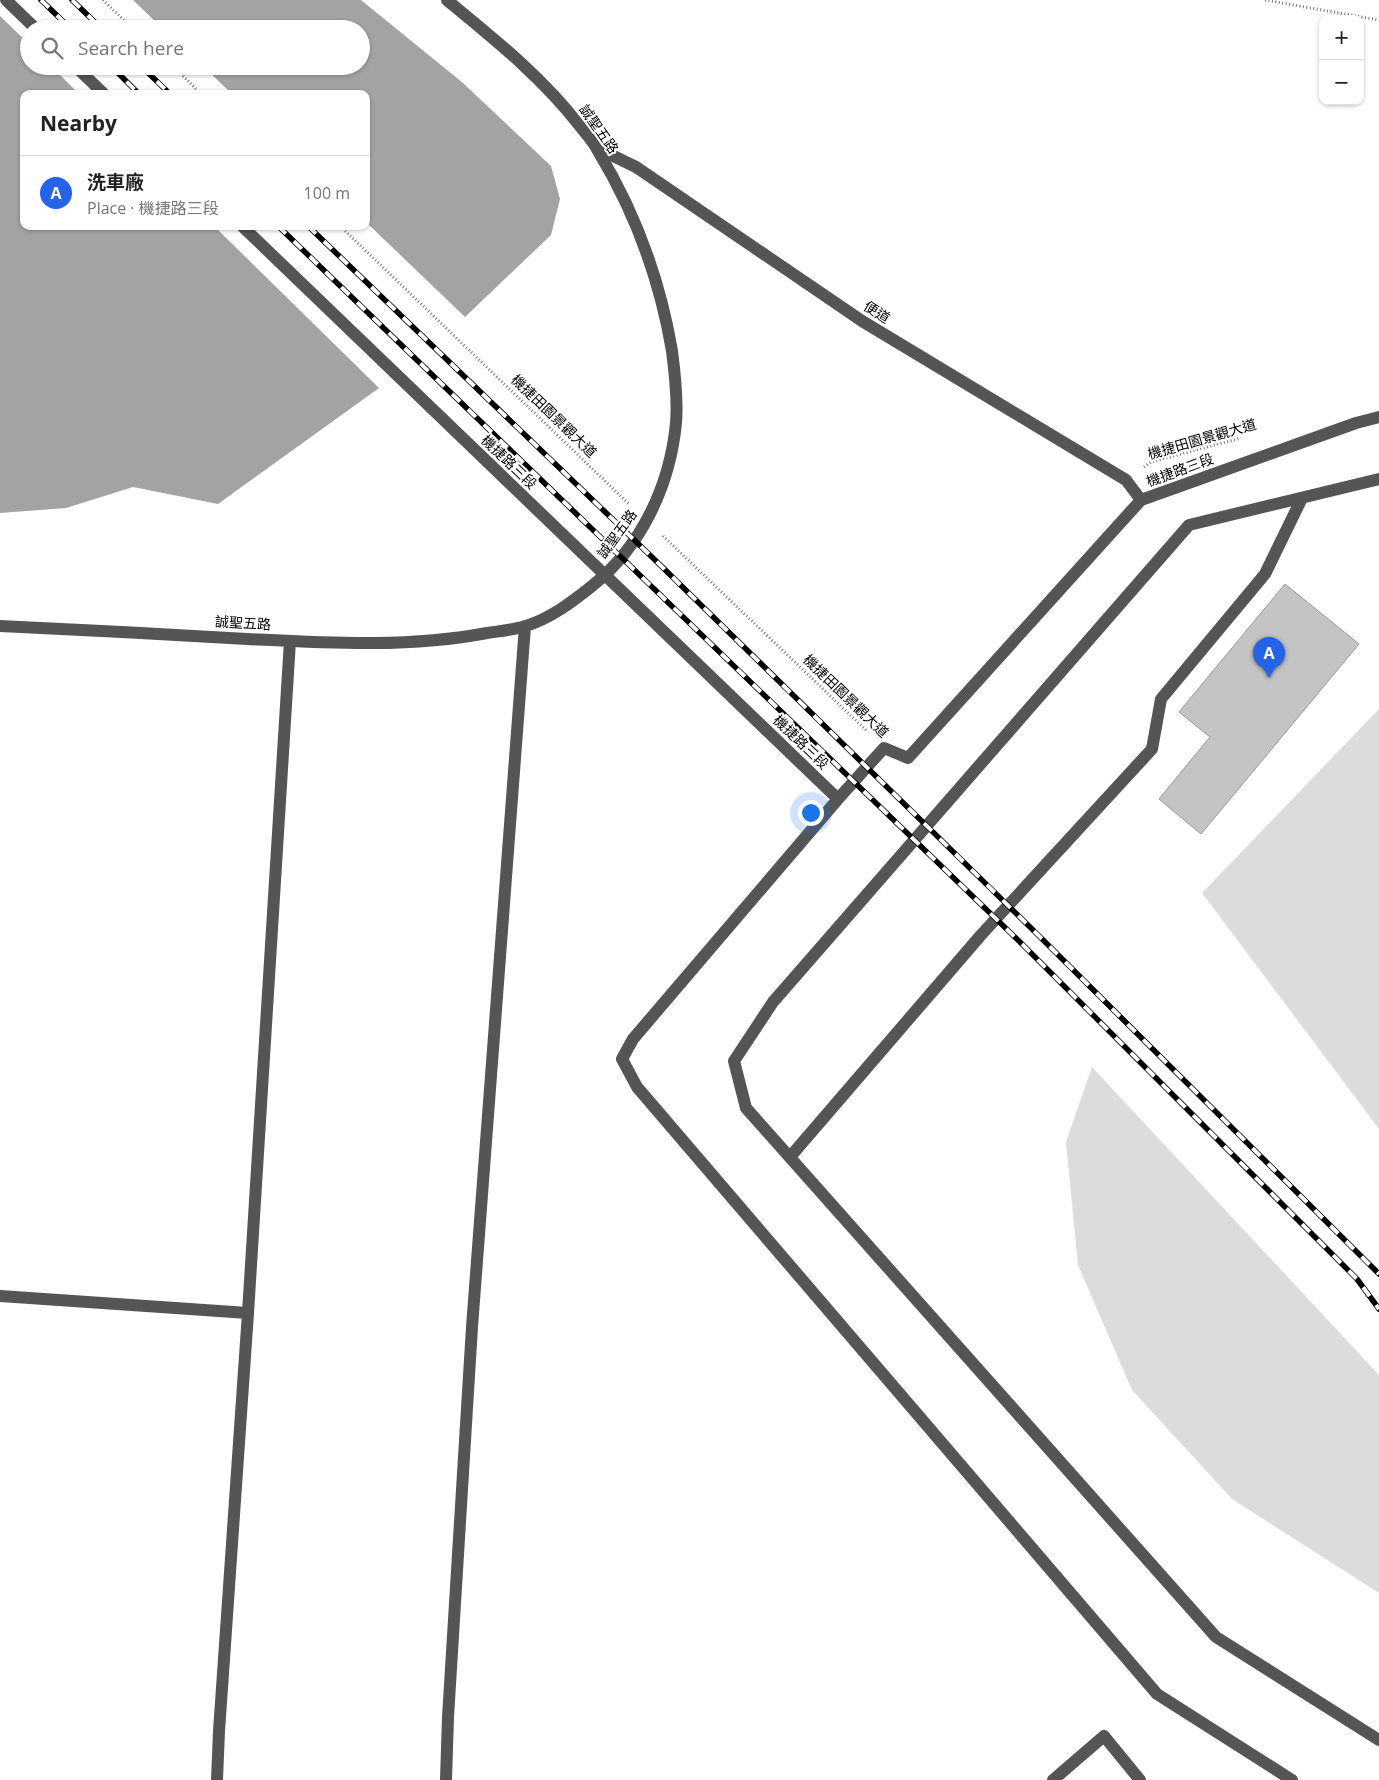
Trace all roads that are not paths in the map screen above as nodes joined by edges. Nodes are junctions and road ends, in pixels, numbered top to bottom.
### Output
1 (6, 0) edge
2 (446, 0) edge
3 (27, 20) edge
4 (84, 75) edge
5 (100, 90) edge
6 (597, 148) junction
7 (246, 230) edge
8 (1379, 417) edge
9 (1379, 479) edge
10 (1302, 498) junction
11 (1141, 500) junction
12 (605, 575) junction
13 (0, 626) edge
14 (525, 626) junction
15 (290, 641) junction
16 (838, 799) junction
17 (790, 1158) junction
18 (0, 1296) edge
19 (248, 1313) junction
20 (1379, 1740) edge
21 (218, 1780) edge
22 (446, 1780) edge
23 (1053, 1780) edge
24 (1140, 1780) edge
25 (1292, 1780) edge

1 - 3 street
2 - 6 street, 誠聖五路
4 - 5 street
6 - 11 street, 便道
6 - 12 street, 誠聖五路
7 - 12 street, 機捷路三段
8 - 11 street, 機捷路三段
9 - 10 street
10 - 17 street
10 - 17 street
11 - 16 street, 機捷路三段
12 - 14 street, 誠聖五路
12 - 16 street, 機捷路三段
13 - 15 street, 誠聖五路
14 - 15 street, 誠聖五路
14 - 22 street
15 - 19 street
16 - 25 street
17 - 20 street
18 - 19 street
19 - 21 street
23 - 24 street

